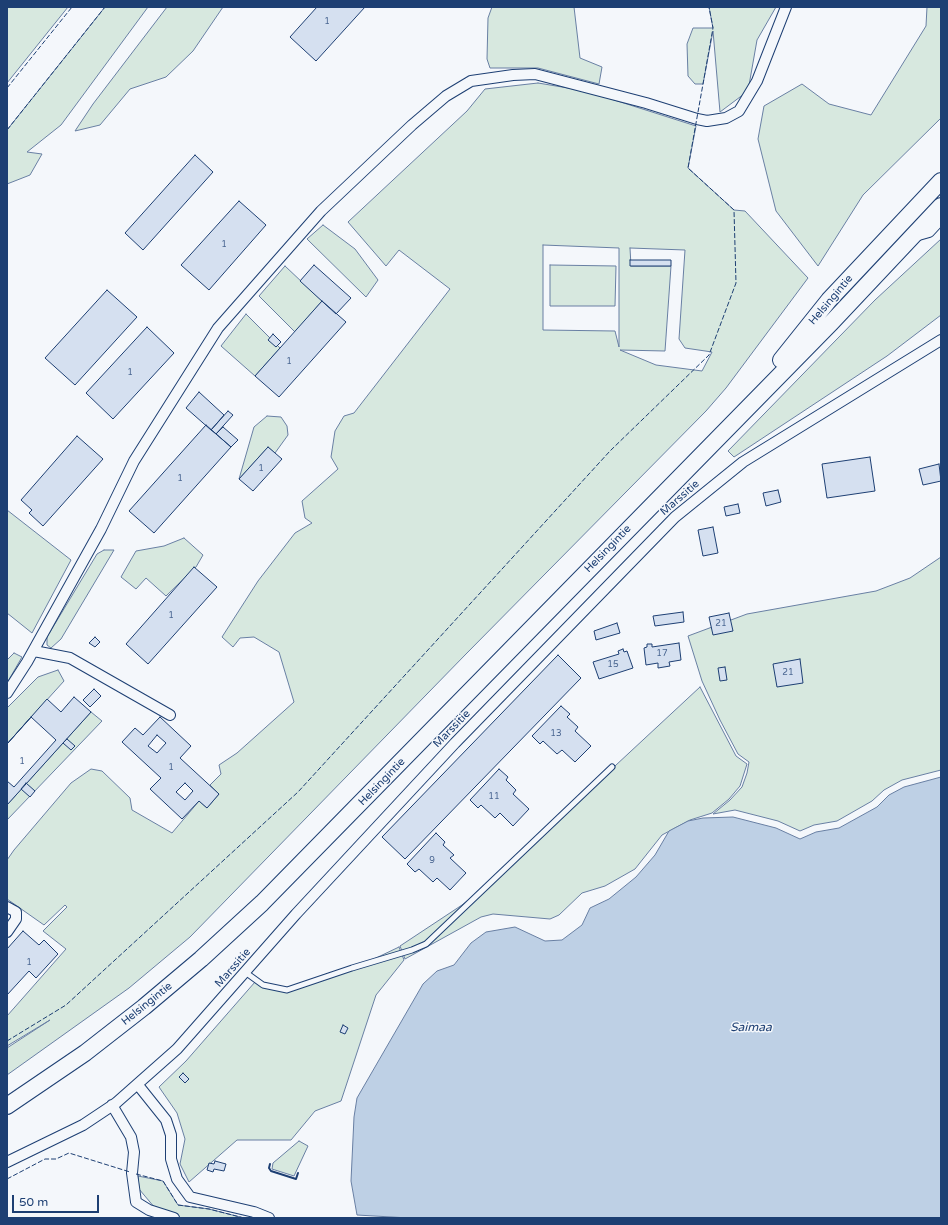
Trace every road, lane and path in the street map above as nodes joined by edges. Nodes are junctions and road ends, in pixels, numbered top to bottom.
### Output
1 (786, 7) edge
2 (941, 181) edge
3 (941, 206) edge
4 (941, 219) edge
5 (911, 237) junction
6 (828, 314) junction
7 (941, 340) edge
8 (34, 651) junction
9 (7, 694) edge
10 (170, 715) dead end
11 (612, 767) dead end
12 (7, 907) edge
13 (7, 932) edge
14 (245, 972) junction
15 (138, 1084) junction
16 (112, 1105) junction
17 (7, 1106) edge
18 (7, 1162) edge
19 (174, 1218) edge
20 (269, 1218) edge

1 - 8 street
2 - 6 main road, Helsingintie
3 - 5 main road, Helsingintie
4 - 5 street
5 - 6 main road, Helsingintie
6 - 17 main road, Helsingintie
7 - 14 street, Marssitie
8 - 9 street
8 - 10 street
11 - 14 lane
12 - 13 street
14 - 15 street, Marssitie
15 - 16 street, Marssitie
15 - 20 street
16 - 18 street, Marssitie
16 - 19 street

